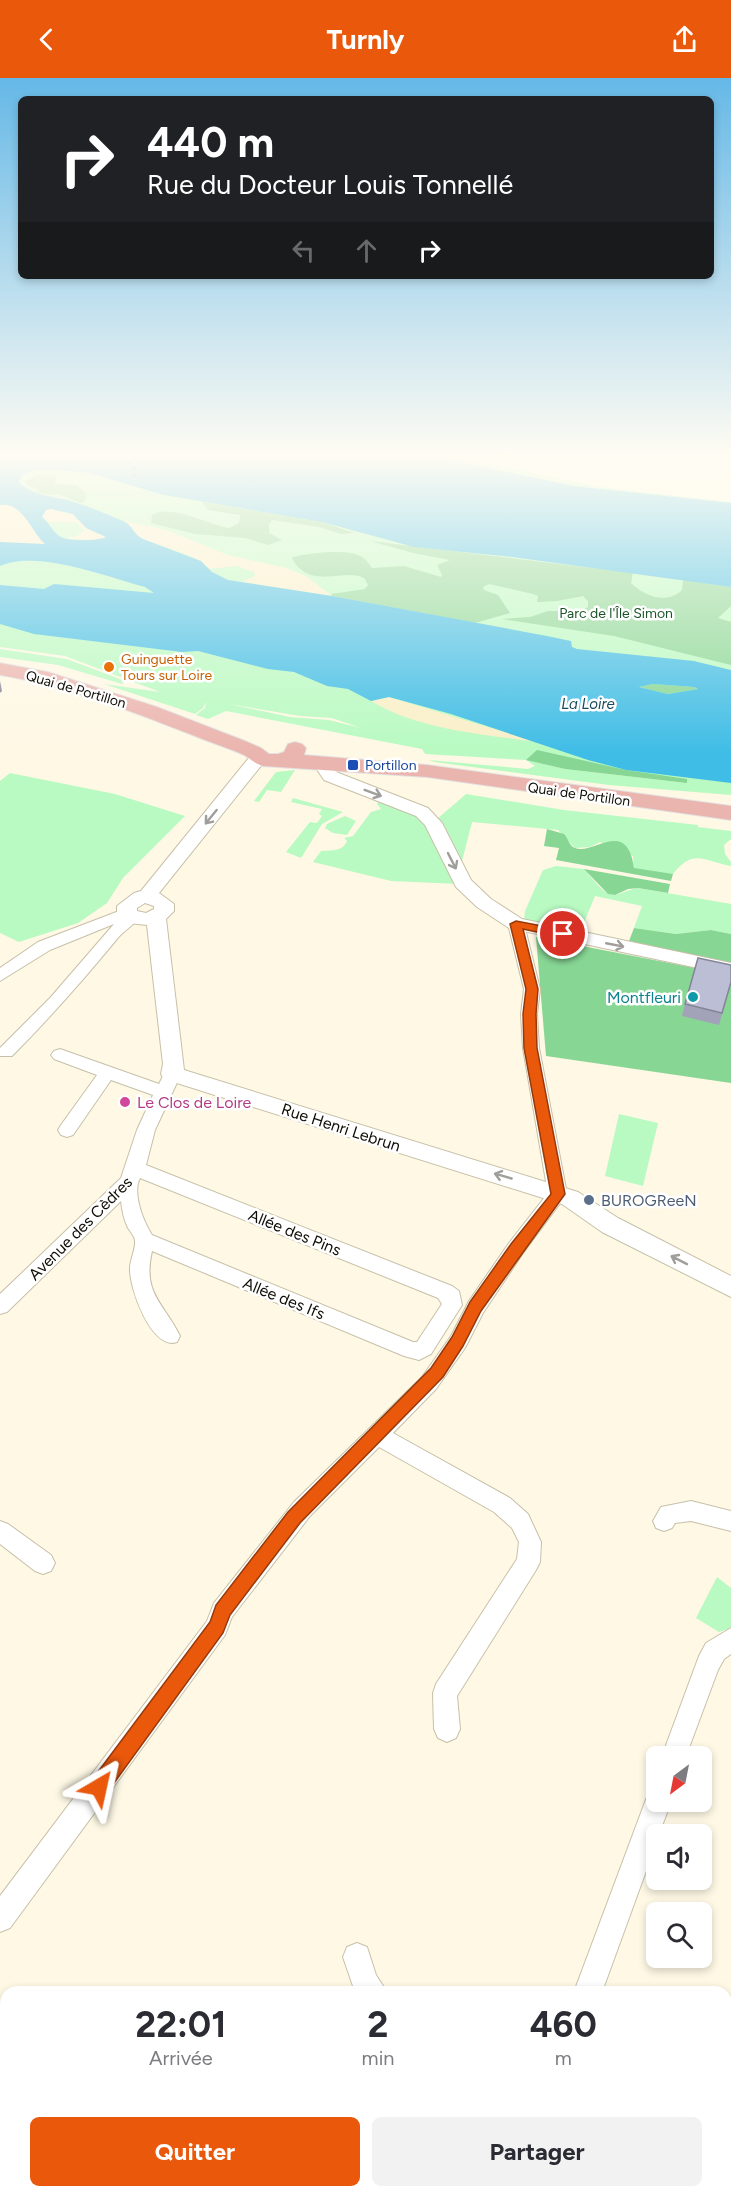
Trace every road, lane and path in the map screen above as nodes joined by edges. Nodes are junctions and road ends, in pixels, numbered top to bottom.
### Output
1 (0, 669) edge
2 (271, 750) junction
3 (320, 762) junction
4 (420, 768) junction
5 (451, 774) junction
6 (731, 799) edge
7 (706, 812) junction
8 (731, 813) edge
9 (731, 818) edge
10 (155, 905) junction
11 (130, 915) junction
12 (516, 924) junction
13 (731, 969) edge
14 (0, 976) edge
15 (6, 1052) dead end
16 (60, 1055) dead end
17 (108, 1072) junction
18 (168, 1083) junction
19 (67, 1130) dead end
20 (133, 1176) junction
21 (558, 1194) junction
22 (145, 1240) junction
23 (731, 1287) edge
24 (452, 1297) joint
25 (0, 1306) edge
26 (170, 1336) dead end
27 (378, 1433) junction
28 (664, 1521) dead end
29 (731, 1521) edge
30 (0, 1531) edge
31 (43, 1563) dead end
32 (731, 1640) edge
33 (447, 1729) dead end
34 (678, 1746) edge
35 (654, 1812) edge
36 (0, 1918) edge
37 (357, 1957) dead end
38 (368, 1986) edge
39 (590, 1986) edge

1 - 2 main road, Quai de Portillon
2 - 3 main road, Quai de Portillon
2 - 4 main road, Quai de Portillon
2 - 10 street
3 - 4 main road, Quai de Portillon
3 -> 12 street
4 - 5 main road, Quai de Portillon
5 - 6 main road
5 - 7 main road, Quai de Portillon
7 - 8 main road, Quai de Portillon
7 - 9 main road
10 - 11 street
10 - 18 street
11 - 14 street
11 - 15 street
12 -> 13 street
12 - 21 street
16 - 17 street
17 - 18 street
17 - 19 street
18 - 20 street, Avenue des Cèdres
21 -> 18 street, Rue Henri Lebrun
20 - 22 street
20 - 24 street, Allée des Pins
20 - 25 street, Avenue des Cèdres
23 -> 21 street, Rue Henri Lebrun
21 - 27 street
22 - 24 street, Allée des Ifs
22 - 26 street
27 - 33 street
27 - 36 street
28 - 29 street
30 - 31 street
32 - 34 street
35 - 39 street
37 - 38 street

